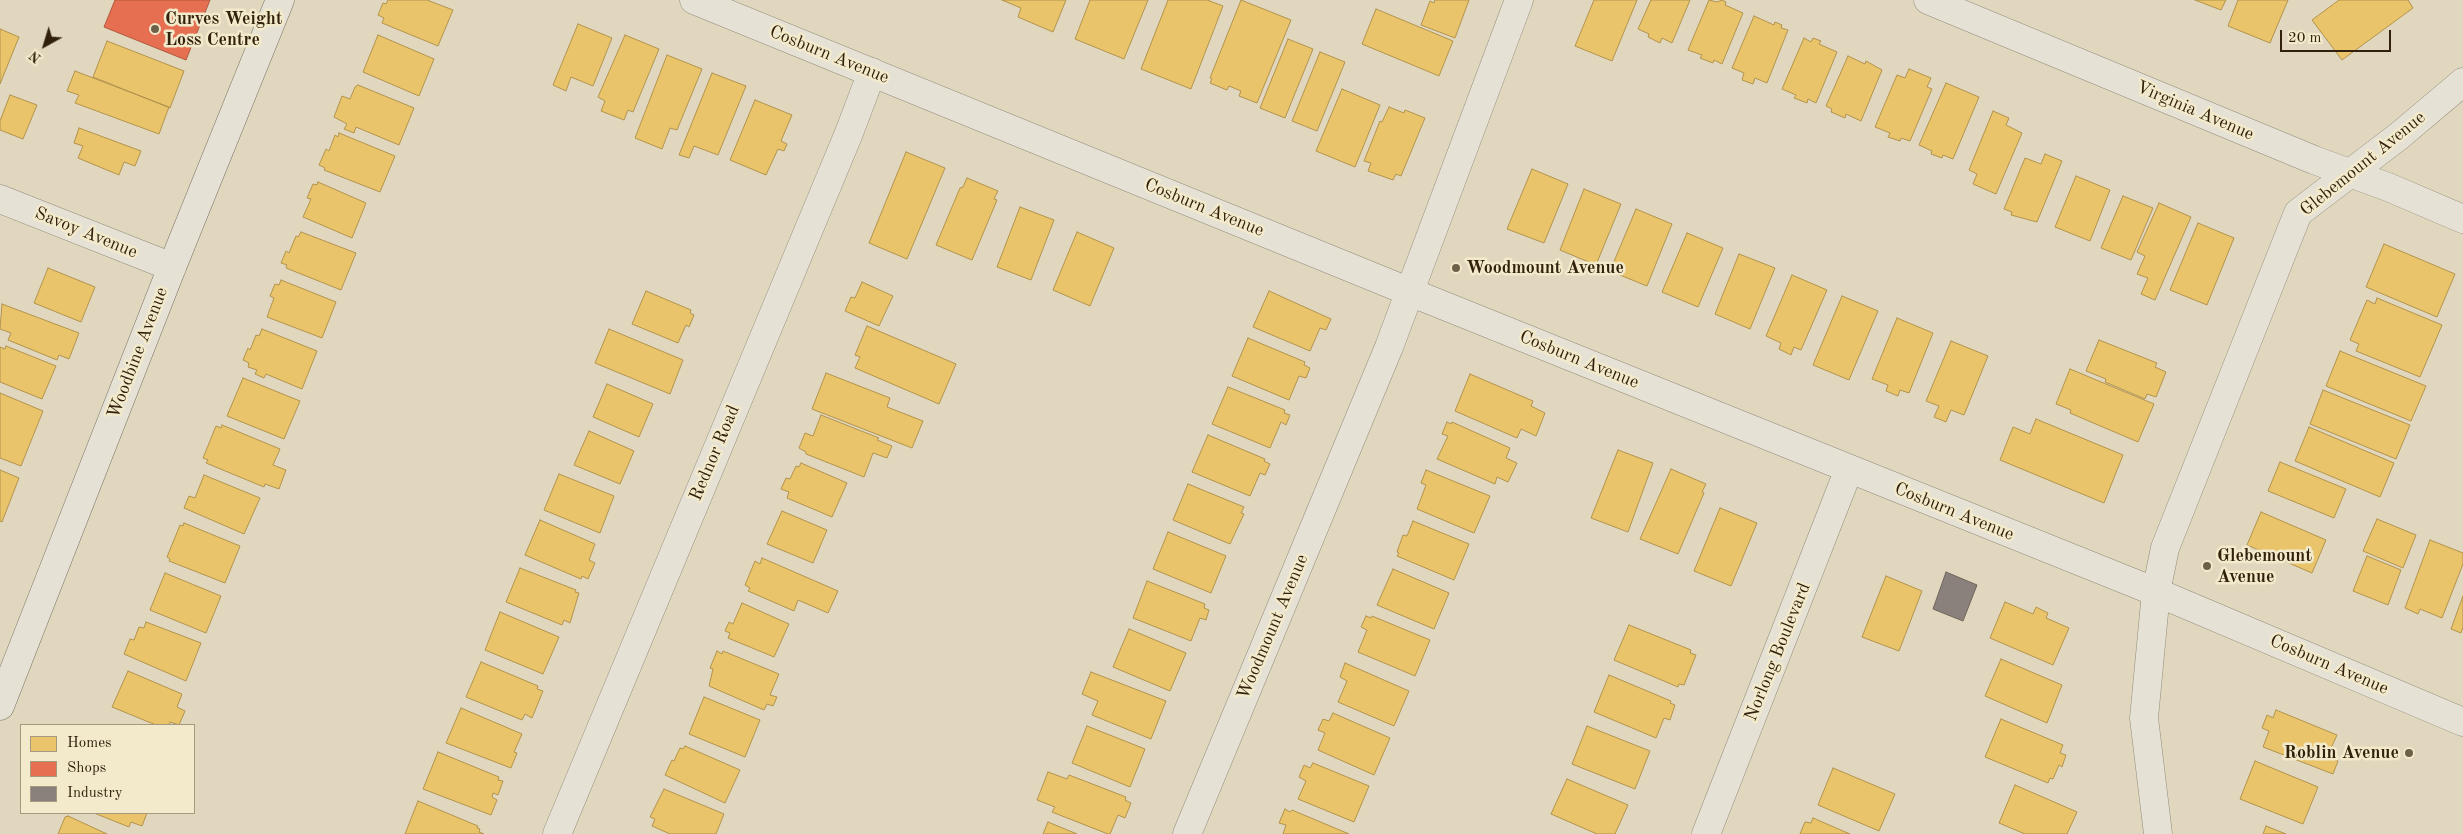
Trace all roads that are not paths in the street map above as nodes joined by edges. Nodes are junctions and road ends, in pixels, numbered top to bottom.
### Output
1 (280, 0) edge
2 (694, 0) edge
3 (1519, 0) edge
4 (1928, 0) edge
5 (872, 72) junction
6 (2463, 82) edge
7 (2349, 173) junction
8 (0, 199) edge
9 (2463, 219) edge
10 (172, 267) junction
11 (1410, 292) junction
12 (1849, 469) junction
13 (2156, 592) junction
14 (3, 692) edge
15 (2463, 722) edge
16 (557, 834) edge
17 (1187, 834) edge
18 (1706, 834) edge
19 (2158, 834) edge

1 - 10 street, Woodbine Avenue
2 - 5 street, Cosburn Avenue
3 - 11 street, Woodmount Avenue
4 - 7 street, Virginia Avenue
5 - 11 street, Cosburn Avenue
5 - 16 street, Rednor Road
6 - 7 street, Glebemount Avenue
7 - 9 street, Virginia Avenue
7 - 13 street, Glebemount Avenue
8 - 10 street, Savoy Avenue
10 - 14 street, Woodbine Avenue
11 - 12 street, Cosburn Avenue
11 - 17 street, Woodmount Avenue
12 - 13 street, Cosburn Avenue
12 - 18 street, Norlong Boulevard
13 - 15 street, Cosburn Avenue
13 - 19 street, Glebemount Avenue

